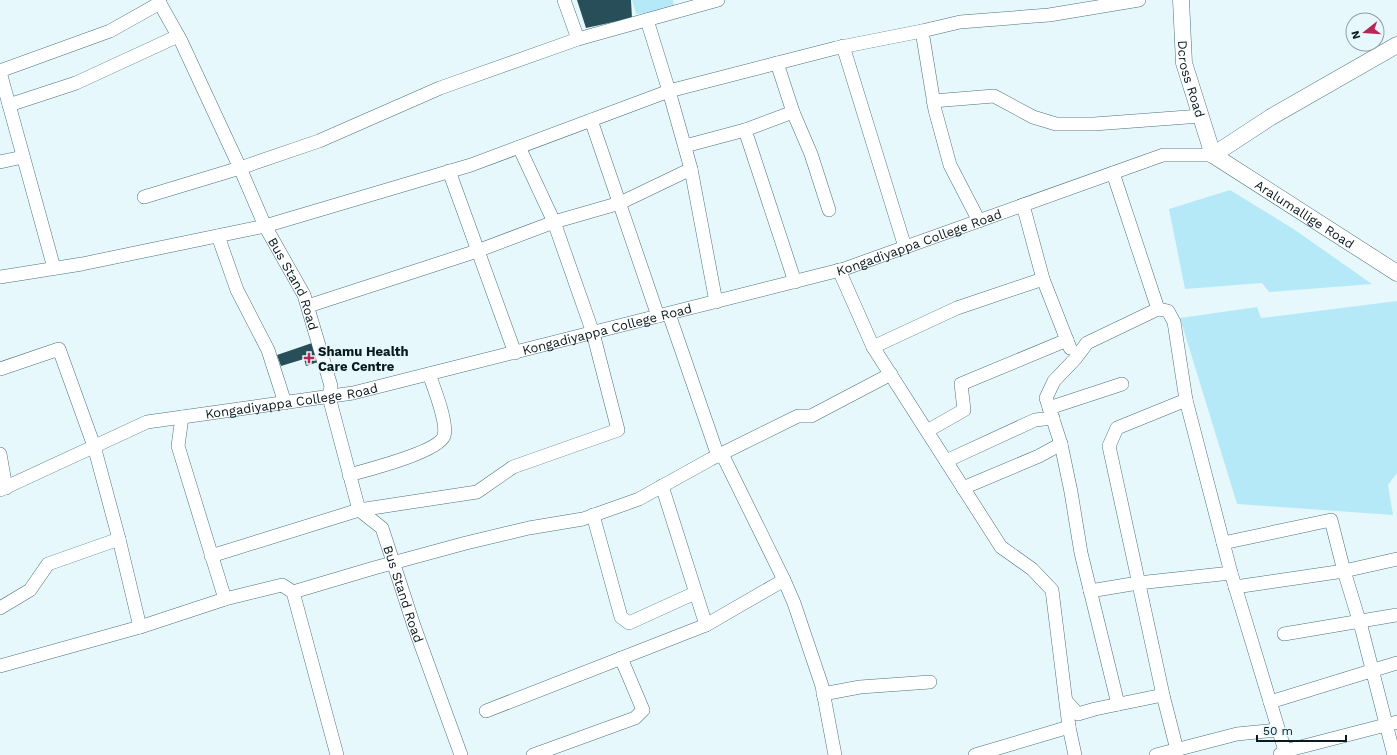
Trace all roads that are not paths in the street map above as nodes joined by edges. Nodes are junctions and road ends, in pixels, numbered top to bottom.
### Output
1 (564, 0) edge
2 (718, 0) edge
3 (1139, 0) edge
4 (1181, 0) edge
5 (159, 2) edge
6 (648, 20) junction
7 (922, 31) junction
8 (178, 36) junction
9 (578, 40) junction
10 (1397, 44) edge
11 (843, 46) junction
12 (777, 63) junction
13 (0, 72) edge
14 (669, 91) junction
15 (933, 101) junction
16 (9, 105) junction
17 (793, 112) junction
18 (1201, 116) junction
19 (592, 120) junction
20 (745, 130) junction
21 (685, 146) junction
22 (519, 147) junction
23 (1213, 155) junction
24 (23, 157) junction
25 (0, 162) edge
26 (240, 168) junction
27 (691, 169) junction
28 (449, 171) junction
29 (1112, 173) junction
30 (144, 196) dead end
31 (620, 203) junction
32 (1023, 205) junction
33 (829, 210) dead end
34 (979, 221) junction
35 (554, 222) junction
36 (265, 226) junction
37 (218, 236) junction
38 (905, 248) junction
39 (477, 251) junction
40 (54, 268) junction
41 (838, 270) junction
42 (1397, 273) edge
43 (0, 277) edge
44 (1043, 278) junction
45 (795, 282) junction
46 (716, 302) junction
47 (308, 306) junction
48 (1158, 309) junction
49 (664, 315) junction
50 (593, 333) junction
51 (1067, 340) junction
52 (873, 346) junction
53 (515, 352) junction
54 (1075, 359) junction
55 (0, 369) edge
56 (429, 374) junction
57 (891, 374) junction
58 (1122, 384) dead end
59 (329, 397) junction
60 (1186, 400) junction
61 (285, 403) junction
62 (1051, 413) junction
63 (182, 417) junction
64 (927, 431) junction
65 (1061, 444) junction
66 (94, 446) junction
67 (0, 454) edge
68 (720, 455) junction
69 (946, 461) junction
70 (350, 475) junction
71 (662, 486) junction
72 (963, 488) junction
73 (3, 489) edge
74 (359, 510) junction
75 (593, 515) junction
76 (119, 539) junction
77 (1223, 543) junction
78 (212, 556) junction
79 (1397, 559) edge
80 (394, 563) junction
81 (1344, 571) junction
82 (1231, 573) junction
83 (784, 580) junction
84 (1138, 583) junction
85 (1235, 587) junction
86 (1090, 591) junction
87 (293, 592) junction
88 (695, 593) junction
89 (225, 599) junction
90 (0, 608) edge
91 (1397, 615) edge
92 (1360, 622) junction
93 (706, 625) junction
94 (140, 627) junction
95 (1284, 634) dead end
96 (621, 658) junction
97 (1397, 663) edge
98 (0, 666) edge
99 (1373, 670) junction
100 (930, 682) dead end
101 (823, 694) junction
102 (1163, 695) junction
103 (1066, 701) junction
104 (1270, 702) junction
105 (1118, 704) junction
106 (486, 711) dead end
107 (1392, 724) edge
108 (1069, 727) junction
109 (1278, 730) junction
110 (1177, 750) junction
111 (1280, 754) edge
112 (338, 755) edge
113 (461, 755) edge
114 (533, 755) edge
115 (834, 755) edge
116 (975, 755) edge
117 (1075, 755) edge
118 (1156, 755) edge
119 (1394, 755) edge

1 - 9 street
2 - 6 street
3 - 7 street
4 - 18 main road, Dcross Road
5 - 8 street, Bus Stand Road
5 - 13 street
6 - 9 street
6 - 14 street
7 - 11 street
7 - 15 street
8 - 16 street
8 - 26 street, Bus Stand Road
9 - 26 street
10 - 23 main road
11 - 12 street
11 - 38 street
12 - 14 street
12 - 17 street
13 - 16 street
14 - 19 street
14 - 21 street
15 - 18 street
15 - 34 street
16 - 24 street
17 - 20 street
17 - 33 street
18 - 23 main road, Dcross Road
19 - 22 street
19 - 31 street
20 - 21 street
20 - 45 street
21 - 27 street
22 - 28 street
22 - 35 street
23 - 29 street, Kongadiyappa College Road
23 - 42 main road, Aralumallige Road
24 - 25 street
24 - 40 street
26 - 30 street
26 - 36 street, Bus Stand Road
27 - 31 street
27 - 46 street
28 - 36 street
28 - 39 street
29 - 32 street, Kongadiyappa College Road
29 - 48 street
31 - 35 street
31 - 49 street
32 - 34 street, Kongadiyappa College Road
32 - 44 street
34 - 38 street, Kongadiyappa College Road
35 - 39 street
35 - 50 street
36 - 37 street
36 - 47 street, Bus Stand Road
37 - 40 street
37 - 61 street
38 - 41 street, Kongadiyappa College Road
39 - 47 street
39 - 53 street
40 - 43 street
41 - 45 street, Kongadiyappa College Road
41 - 52 street
44 - 51 street
44 - 52 street
45 - 46 street, Kongadiyappa College Road
46 - 49 street, Kongadiyappa College Road
47 - 59 street, Bus Stand Road
48 - 54 street
48 - 60 street
49 - 50 street, Kongadiyappa College Road
49 - 68 street
50 - 53 street, Kongadiyappa College Road
50 - 74 street
51 - 54 street
51 - 64 street
52 - 57 street
53 - 56 street, Kongadiyappa College Road
54 - 62 street
55 - 66 street
56 - 59 street, Kongadiyappa College Road
56 - 70 street
57 - 64 street
57 - 68 street
58 - 62 street
59 - 61 street, Kongadiyappa College Road
59 - 70 street, Bus Stand Road
60 - 77 street
60 - 84 street
61 - 63 street, Kongadiyappa College Road
62 - 65 street
62 - 69 street
63 - 66 street, Kongadiyappa College Road
63 - 78 street
64 - 69 street
65 - 72 street
65 - 86 street
66 - 73 street, Kongadiyappa College Road
66 - 76 street
67 - 73 street
68 - 71 street
68 - 83 street
69 - 72 street
70 - 74 street, Bus Stand Road
71 - 75 street
71 - 88 street
72 - 103 street
74 - 78 street
74 - 80 street, Bus Stand Road
75 - 80 street
75 - 88 street
76 - 90 street
76 - 94 street
77 - 81 street
77 - 82 street
78 - 89 street
79 - 81 street
80 - 87 street
80 - 113 street, Bus Stand Road
81 - 85 street
81 - 92 street
82 - 84 street
82 - 85 street
83 - 93 street
83 - 101 street
84 - 86 street
84 - 102 street
85 - 104 street
86 - 105 street
87 - 89 street
87 - 112 street
88 - 93 street
89 - 94 street
91 - 92 street
92 - 95 street
92 - 99 street
93 - 96 street
94 - 98 street
96 - 106 street
96 - 114 street
97 - 99 street
99 - 104 street
99 - 107 street
100 - 101 street
101 - 115 street
102 - 105 street
102 - 110 street
103 - 105 street
103 - 108 street
104 - 109 street
107 - 111 street
107 - 119 street
108 - 116 street
108 - 117 street
109 - 110 street
109 - 111 street
110 - 118 street

